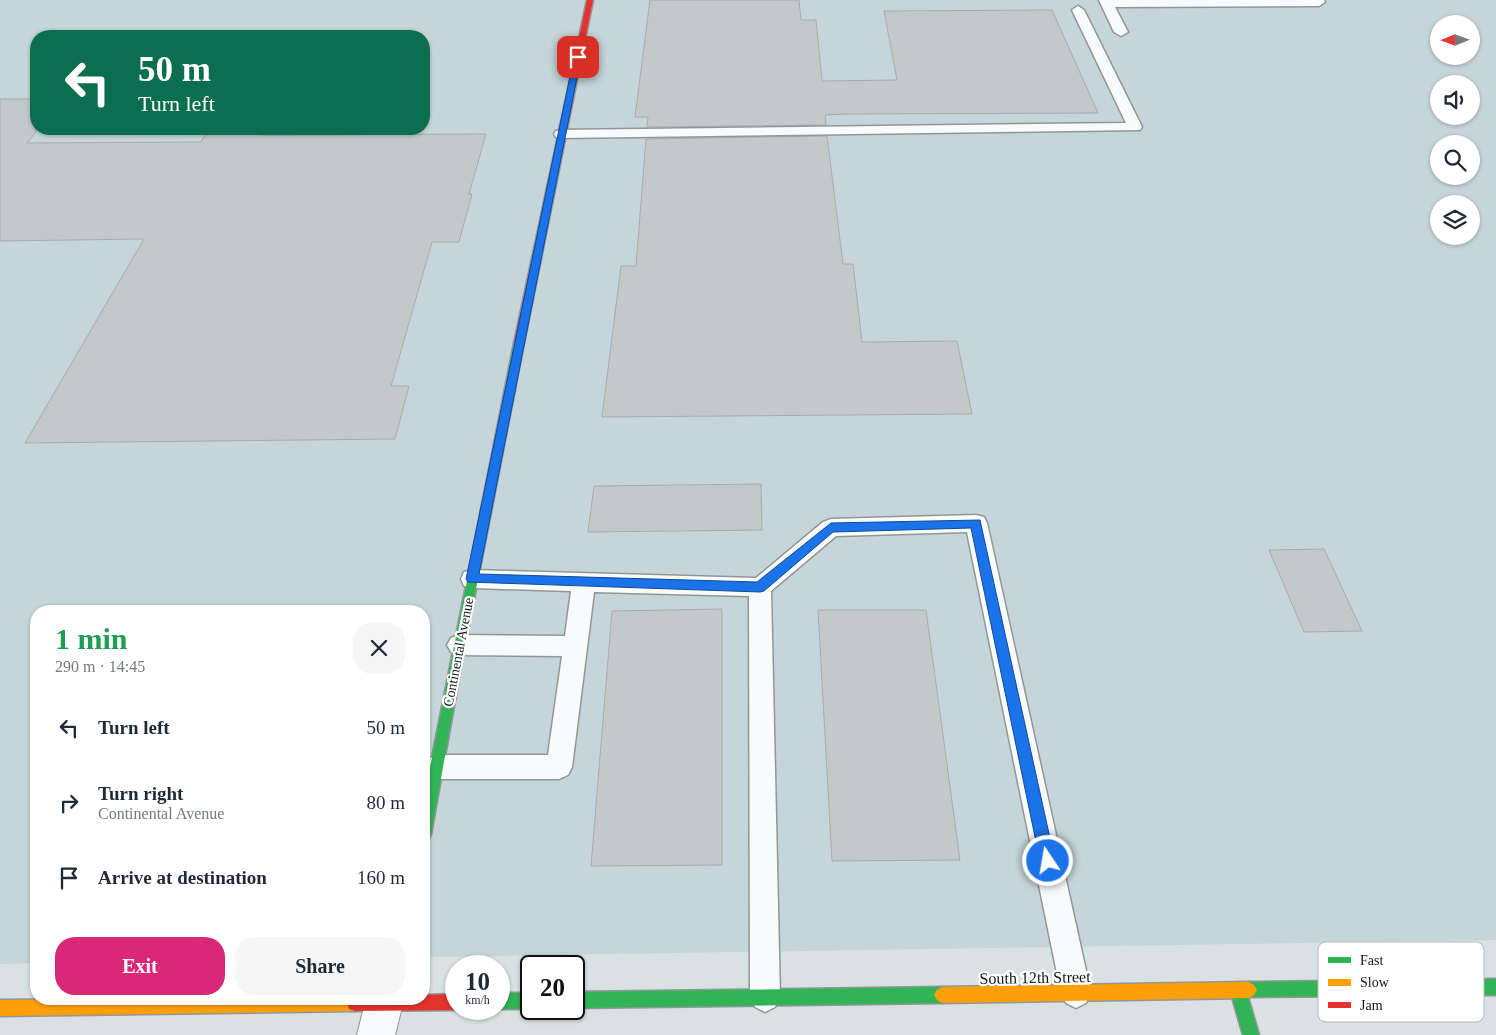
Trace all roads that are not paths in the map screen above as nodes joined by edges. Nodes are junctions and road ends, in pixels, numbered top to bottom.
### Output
1 (590, 0) edge
2 (1106, 1) edge
3 (1319, 2) dead end
4 (1078, 10) dead end
5 (1121, 32) dead end
6 (561, 134) junction
7 (472, 579) junction
8 (584, 581) junction
9 (760, 587) junction
10 (459, 645) junction
11 (575, 646) junction
12 (437, 767) junction
13 (430, 803) edge
14 (1318, 989) edge
15 (1238, 990) junction
16 (1076, 993) junction
17 (765, 997) junction
18 (585, 1000) edge
19 (445, 1003) edge
20 (0, 1008) edge
21 (382, 1012) edge
22 (1251, 1035) edge

1 - 6 street, Continental Avenue
2 - 3 lane
2 - 5 lane
4 - 6 lane
6 - 7 street, Continental Avenue
7 - 8 lane
7 - 10 street, Continental Avenue
8 - 9 lane
8 - 11 lane
9 - 16 lane
9 - 17 lane
10 - 11 lane
10 - 12 street, Continental Avenue
11 - 12 lane
12 - 13 street, Continental Avenue
14 - 15 street, South 12th Street
15 - 16 street, South 12th Street
15 - 22 street
16 - 17 street, South 12th Street
17 - 18 street, South 12th Street
19 - 21 street
20 - 21 street

